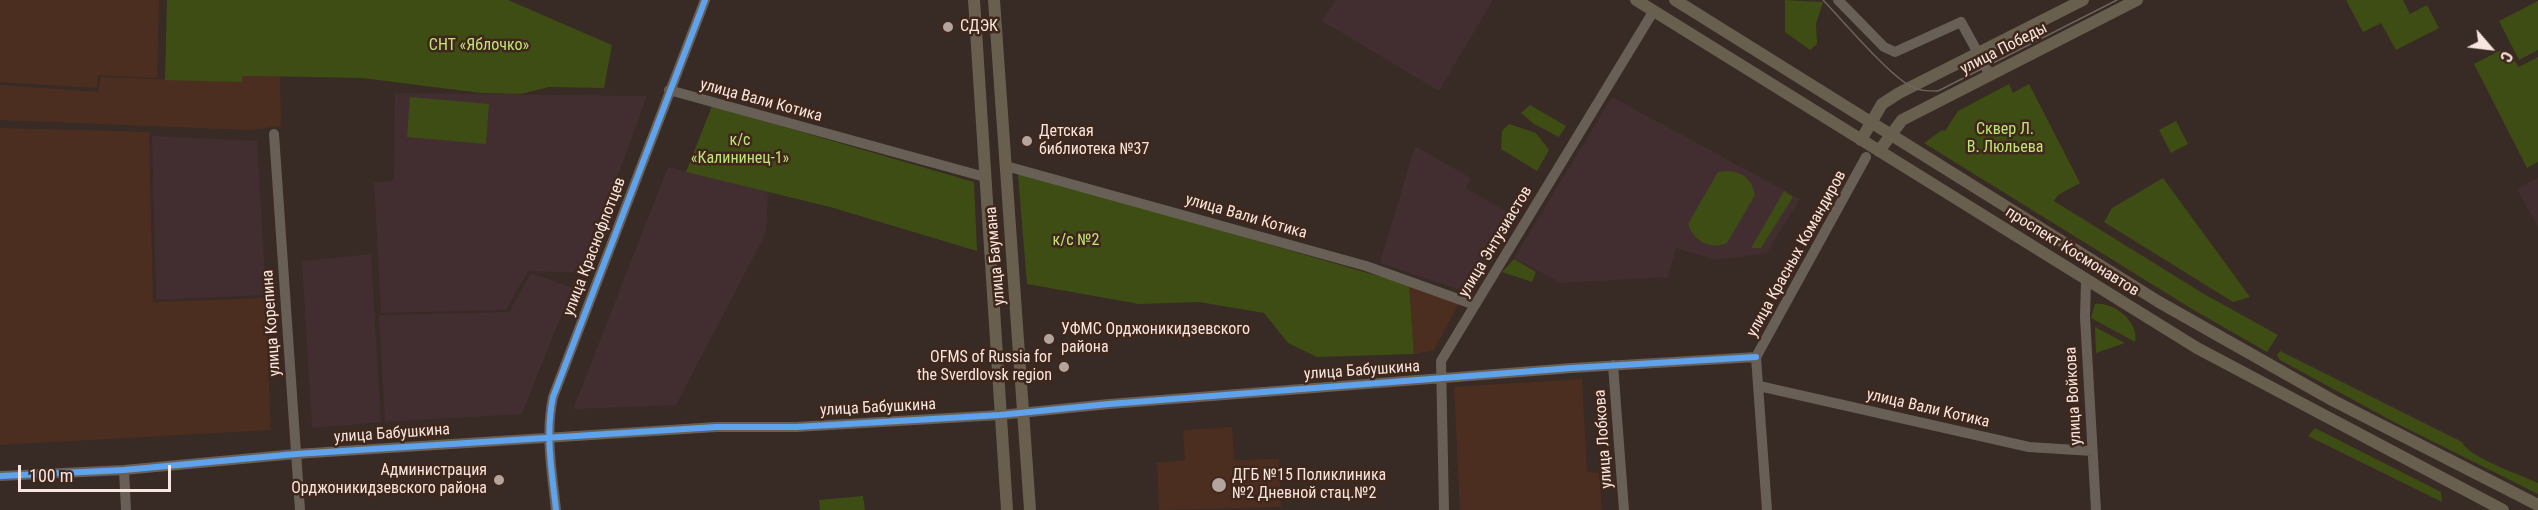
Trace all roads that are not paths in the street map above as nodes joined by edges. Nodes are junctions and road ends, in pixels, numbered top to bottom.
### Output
1 (705, 0) edge
2 (974, 0) edge
3 (994, 0) edge
4 (1636, 0) edge
5 (1675, 0) edge
6 (1838, 0) edge
7 (2083, 0) edge
8 (2137, 0) edge
9 (2114, 5) edge
10 (1653, 12) junction
11 (1978, 53) junction
12 (1990, 75) junction
13 (669, 90) junction
14 (1871, 121) junction
15 (274, 134) dead end
16 (1891, 134) junction
17 (1861, 140) junction
18 (1879, 152) junction
19 (1866, 157) junction
20 (1006, 166) junction
21 (985, 177) junction
22 (2086, 281) junction
23 (1475, 305) junction
24 (1756, 357) junction
25 (1613, 365) junction
26 (1440, 378) junction
27 (1759, 386) junction
28 (1025, 412) junction
29 (1000, 415) junction
30 (549, 439) junction
31 (2092, 451) junction
32 (296, 454) junction
33 (123, 470) junction
34 (0, 476) edge
35 (2538, 506) edge
36 (126, 510) edge
37 (300, 510) edge
38 (556, 510) edge
39 (1007, 510) edge
40 (1030, 510) edge
41 (1444, 510) edge
42 (1624, 510) edge
43 (1767, 510) edge
44 (2096, 510) edge
45 (2503, 510) edge

1 - 13 street, улица Краснофлотцев
2 - 21 main road, улица Баумана
3 - 20 main road, улица Баумана
4 - 10 main road, проспект Космонавтов
5 - 14 main road, проспект Космонавтов
6 - 11 street
7 - 11 main road, улица Победы
8 - 9 main road, улица Победы
9 - 12 main road, улица Победы
10 - 17 main road, проспект Космонавтов
10 - 23 street, улица Энтузиастов
11 - 12 street
11 - 14 main road, улица Победы
12 - 16 main road, улица Победы
13 - 21 street, улица Вали Котика
13 - 30 street, улица Краснофлотцев
14 - 16 main road, проспект Космонавтов
14 - 17 main road, улица Победы
15 - 32 street, улица Корепина
16 - 18 main road, улица Победы
16 - 35 main road, проспект Космонавтов
17 - 18 main road, проспект Космонавтов
17 - 19 street
18 - 19 street
18 - 22 main road, проспект Космонавтов
19 - 24 street, улица Красных Командиров
20 - 23 street, улица Вали Котика
20 - 28 main road, улица Баумана
21 - 29 main road, улица Баумана
22 - 31 street, улица Войкова
22 - 45 main road, проспект Космонавтов
23 - 26 street, улица Энтузиастов
24 - 25 street, улица Бабушкина
24 - 27 street, улица Красных Командиров
25 - 26 street, улица Бабушкина
25 - 42 street, улица Лобкова
26 - 28 street, улица Бабушкина
26 - 41 street, улица Энтузиастов
27 - 31 street, улица Вали Котика
27 - 43 street, улица Красных Командиров
28 - 29 street, улица Бабушкина
28 - 40 main road, улица Баумана
29 - 30 street, улица Бабушкина
29 - 39 main road, улица Баумана
30 - 32 street, улица Бабушкина
30 - 38 street, улица Краснофлотцев
31 - 44 street, улица Войкова
32 - 33 street, улица Бабушкина
32 - 37 street, улица Корепина
33 - 34 street, улица Бабушкина
33 - 36 street

